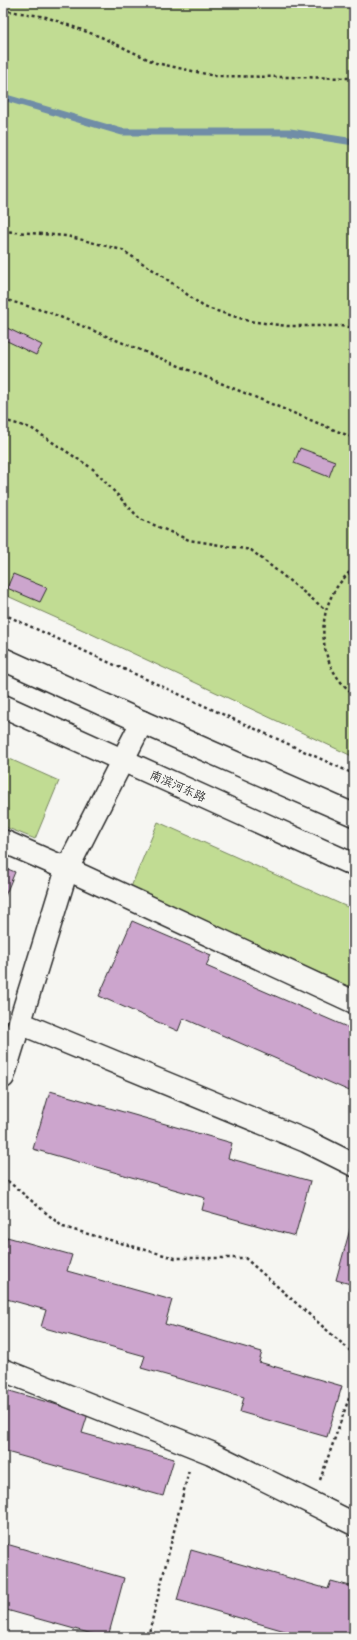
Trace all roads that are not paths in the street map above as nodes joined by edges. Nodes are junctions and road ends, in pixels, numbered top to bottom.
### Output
1 (3, 659) edge
2 (3, 706) edge
3 (142, 722) junction
4 (122, 761) junction
5 (354, 815) edge
6 (3, 841) edge
7 (354, 865) edge
8 (67, 869) junction
9 (354, 1002) edge
10 (20, 1023) junction
11 (3, 1077) edge
12 (354, 1165) edge
13 (3, 1370) edge
14 (354, 1524) edge

1 - 3 street
2 - 4 street, 南滨河东路
3 - 4 street
3 - 5 street
4 - 7 street, 南滨河东路
4 - 8 street
6 - 8 street
8 - 9 street
8 - 10 street
10 - 11 street
10 - 12 street
13 - 14 street

